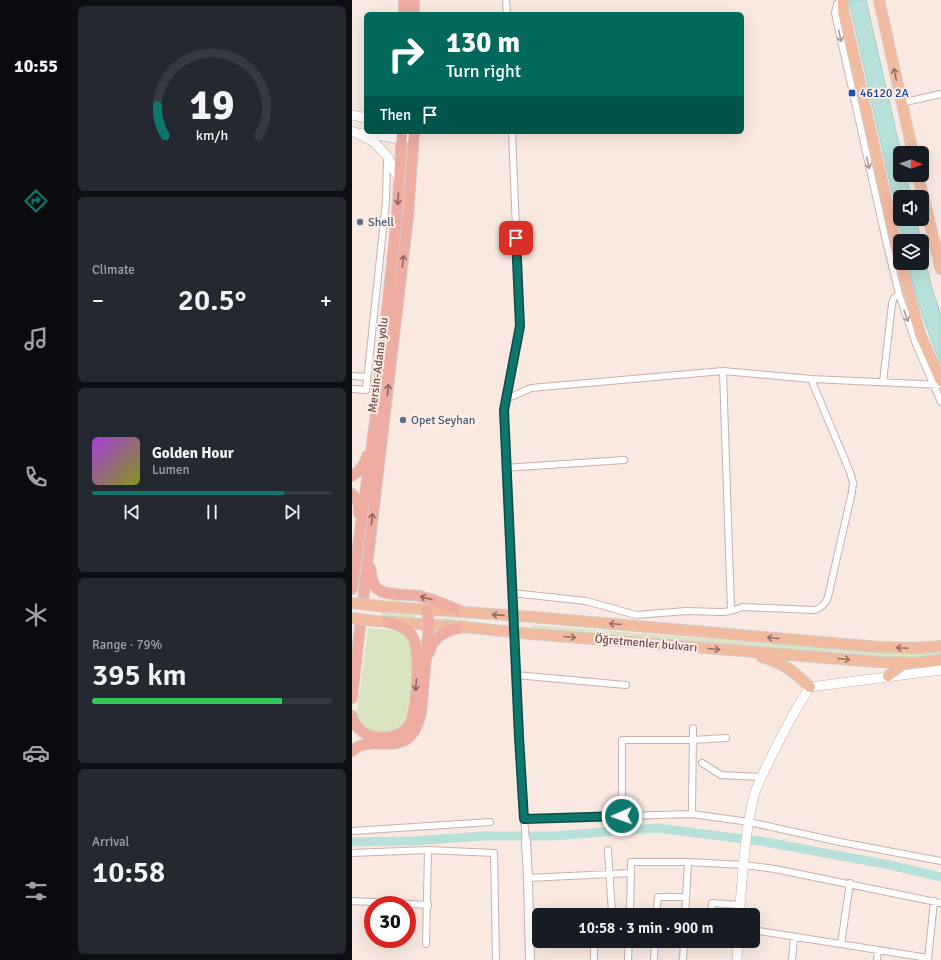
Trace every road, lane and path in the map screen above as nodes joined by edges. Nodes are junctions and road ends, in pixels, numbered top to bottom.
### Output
1 (404, 0) edge
2 (414, 0) edge
3 (506, 0) edge
4 (842, 0) edge
5 (879, 0) edge
6 (404, 12) edge
7 (414, 12) edge
8 (507, 12) edge
9 (941, 94) edge
10 (901, 103) junction
11 (352, 115) edge
12 (364, 118) edge
13 (354, 131) edge
14 (364, 132) edge
15 (390, 134) edge
16 (413, 134) edge
17 (512, 134) edge
18 (402, 135) edge
19 (911, 146) edge
20 (387, 156) junction
21 (400, 180) junction
22 (920, 182) edge
23 (936, 233) edge
24 (894, 234) edge
25 (941, 269) edge
26 (902, 270) edge
27 (899, 294) junction
28 (723, 371) junction
29 (352, 376) edge
30 (367, 377) junction
31 (812, 379) junction
32 (883, 382) junction
33 (937, 383) edge
34 (941, 385) edge
35 (352, 389) edge
36 (506, 400) junction
37 (941, 402) edge
38 (375, 422) junction
39 (624, 460) dead end
40 (506, 468) junction
41 (352, 476) edge
42 (352, 494) edge
43 (370, 536) junction
44 (355, 565) junction
45 (352, 589) edge
46 (512, 594) junction
47 (363, 600) dead end
48 (352, 603) edge
49 (427, 610) junction
50 (730, 611) junction
51 (463, 612) junction
52 (636, 615) junction
53 (352, 618) edge
54 (387, 622) junction
55 (429, 624) junction
56 (636, 626) junction
57 (464, 627) junction
58 (941, 646) edge
59 (747, 652) junction
60 (941, 660) edge
61 (906, 663) junction
62 (425, 666) junction
63 (941, 670) edge
64 (516, 675) junction
65 (888, 676) junction
66 (352, 683) edge
67 (626, 685) dead end
68 (810, 687) junction
69 (352, 698) edge
70 (352, 716) edge
71 (693, 728) dead end
72 (726, 738) dead end
73 (693, 740) junction
74 (352, 751) edge
75 (702, 763) dead end
76 (761, 777) junction
77 (692, 814) junction
78 (622, 816) junction
79 (524, 819) junction
80 (490, 822) dead end
81 (749, 825) junction
82 (352, 831) edge
83 (526, 841) joint
84 (428, 850) junction
85 (608, 850) dead end
86 (352, 853) edge
87 (941, 861) edge
88 (688, 862) junction
89 (744, 862) junction
90 (631, 873) junction
91 (609, 874) junction
92 (528, 878) junction
93 (850, 883) junction
94 (686, 897) junction
95 (352, 901) edge
96 (934, 901) junction
97 (941, 902) edge
98 (428, 905) junction
99 (740, 905) joint
100 (612, 908) edge
101 (630, 908) edge
102 (657, 908) edge
103 (685, 908) edge
104 (712, 908) edge
105 (528, 912) junction
106 (532, 912) edge
107 (760, 931) edge
108 (794, 937) junction
109 (529, 941) joint
110 (426, 944) dead end
111 (841, 944) junction
112 (594, 948) edge
113 (629, 948) edge
114 (654, 948) edge
115 (684, 948) edge
116 (738, 948) edge
117 (878, 950) junction
118 (928, 959) edge
119 (496, 960) edge
120 (530, 960) edge
121 (594, 960) edge
122 (628, 960) edge
123 (654, 960) edge
124 (683, 960) edge
125 (737, 960) edge
126 (792, 960) edge
127 (877, 960) edge

1 - 6 highway
2 - 7 highway
3 - 8 street
4 - 24 main road
4 -> 27 street
10 -> 5 main road
9 - 10 street
10 - 19 main road
11 - 12 main road
13 - 14 main road
13 - 20 main road
15 - 18 main road
43 -> 16 highway, Mersin-Adana yolu
17 - 36 street
18 - 21 highway, Mersin-Adana yolu
20 - 21 main road
20 - 30 street
21 -> 38 highway, Mersin-Adana yolu
22 - 23 main road
23 - 25 main road
26 - 33 main road
27 - 32 street
27 -> 33 street
28 - 31 street
28 - 36 street
28 - 50 street
29 - 30 street
30 - 35 street
31 - 32 street
31 - 50 street
32 - 33 street
33 - 34 street
33 - 37 street
36 - 40 street
38 - 41 highway
38 - 44 highway, Mersin-Adana yolu
39 - 40 street
40 - 46 street
42 - 44 highway
43 - 47 highway, Mersin-Adana yolu
51 -> 43 highway
44 - 45 highway, Mersin-Adana yolu
46 - 52 street
46 - 64 street
48 - 49 main road, Öğretmenler bulvarı, bridge
49 - 51 main road, Öğretmenler bulvarı
49 - 55 highway
50 - 52 street
56 -> 51 main road, Öğretmenler bulvarı, bridge
52 - 56 street
53 - 54 main road, Öğretmenler bulvarı, bridge
54 - 55 main road, Öğretmenler bulvarı
54 -> 70 highway
55 - 57 main road, Öğretmenler bulvarı
55 - 62 highway
58 -> 56 main road, Öğretmenler bulvarı
57 -> 59 main road, Öğretmenler bulvarı, bridge
57 - 62 highway
59 -> 61 main road, Öğretmenler bulvarı
59 - 68 main road
60 - 61 main road, Öğretmenler bulvarı
61 - 65 main road
62 - 74 highway
63 - 65 main road
64 - 67 street
64 - 79 street
65 - 68 main road
66 - 69 highway
68 - 76 main road
71 - 73 street
72 - 73 street
73 - 77 street
73 - 78 street
75 - 76 street
76 - 81 main road
77 - 78 street
77 - 81 street
78 - 79 street
79 - 83 street
80 - 82 street
81 - 87 street
81 - 89 main road
83 - 92 street
84 - 86 street
84 - 98 street
84 - 119 street
85 - 91 street
88 - 89 street
88 - 90 street
88 - 94 street
89 - 93 street
89 - 99 main road
90 - 91 street
90 - 101 street
91 - 92 street
91 - 100 street
92 - 105 street
93 - 96 street
93 - 111 street
94 - 102 street
94 - 103 street
95 - 98 street
96 - 97 street
96 - 118 street
98 - 110 street
99 - 104 street
105 - 106 street
105 - 109 street
107 - 108 street
108 - 111 street
108 - 126 street
109 - 120 street
111 - 117 street
112 - 121 street
113 - 122 street
114 - 123 street
115 - 124 street
116 - 125 main road
117 - 118 street
117 - 127 street

